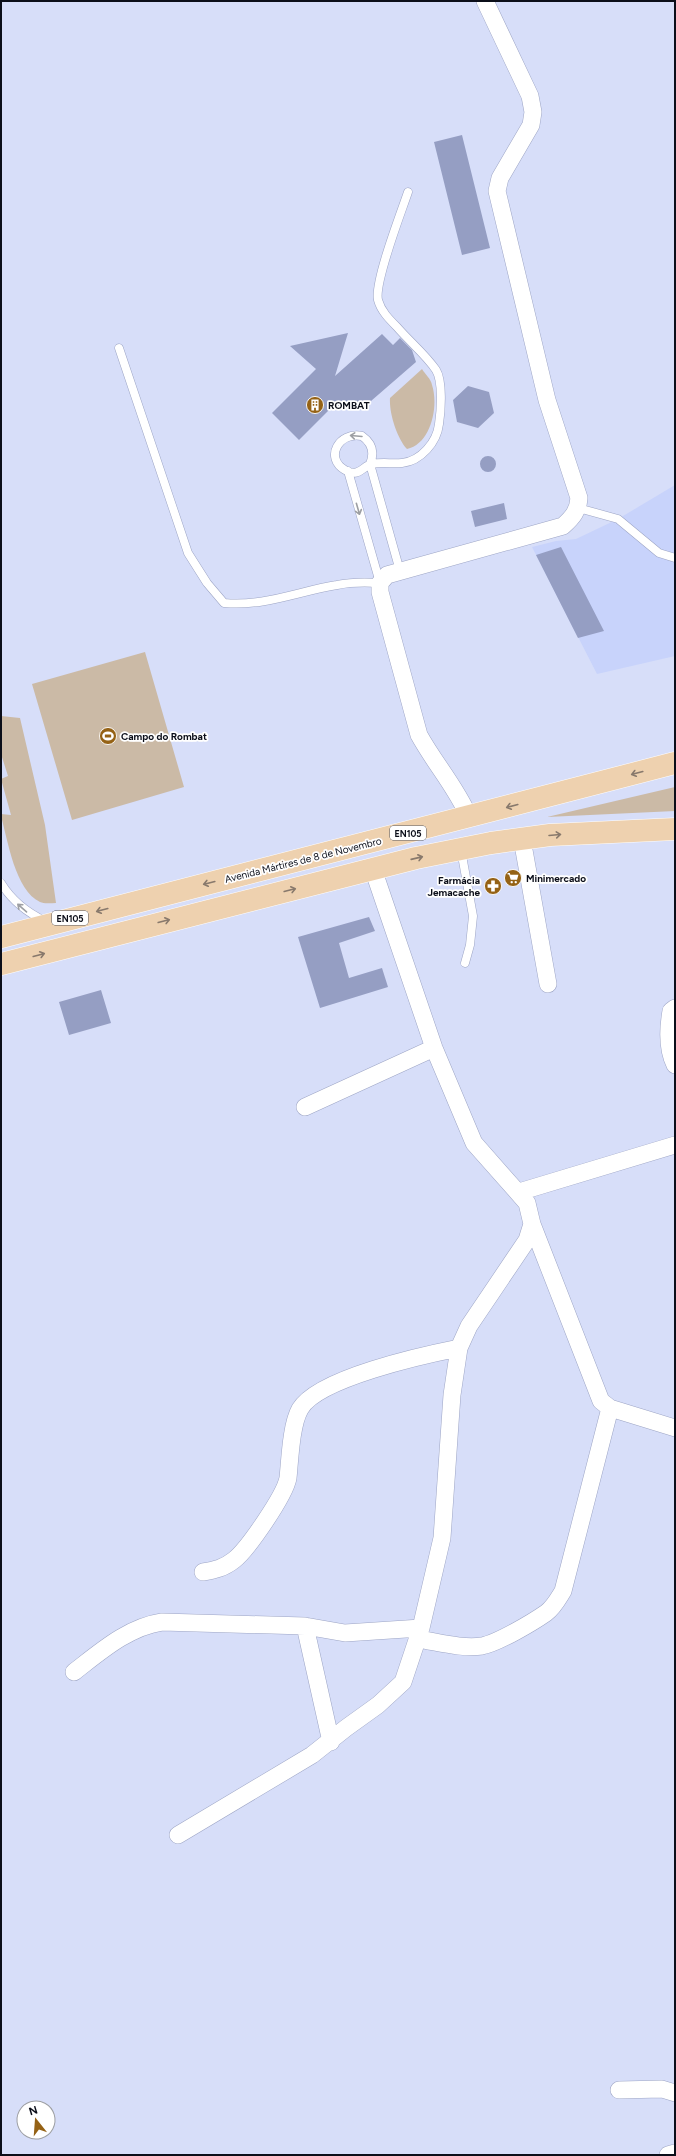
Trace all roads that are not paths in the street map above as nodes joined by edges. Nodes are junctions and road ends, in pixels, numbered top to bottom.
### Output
1 (485, 1) edge
2 (408, 192) dead end
3 (119, 348) dead end
4 (370, 464) junction
5 (348, 471) junction
6 (578, 508) junction
7 (675, 558) edge
8 (400, 571) junction
9 (380, 583) junction
10 (675, 763) edge
11 (469, 817) junction
12 (675, 829) edge
13 (522, 839) junction
14 (461, 849) junction
15 (373, 869) junction
16 (1, 883) edge
17 (52, 923) junction
18 (1, 937) edge
19 (465, 963) dead end
20 (1, 964) edge
21 (548, 984) dead end
22 (675, 1008) edge
23 (434, 1048) junction
24 (675, 1065) edge
25 (305, 1107) dead end
26 (675, 1145) edge
27 (519, 1192) junction
28 (532, 1224) junction
29 (459, 1348) junction
30 (610, 1408) junction
31 (675, 1428) edge
32 (203, 1572) dead end
33 (306, 1626) junction
34 (419, 1634) junction
35 (74, 1672) dead end
36 (330, 1742) junction
37 (178, 1835) dead end
38 (619, 2090) dead end
39 (675, 2093) edge
40 (675, 2152) edge
41 (668, 2155) edge

1 - 6 street
2 - 4 lane
3 - 9 lane
4 - 5 lane
4 -> 5 lane
4 - 8 lane
5 -> 9 lane
6 - 7 lane
6 - 8 street
8 - 9 street
9 - 11 street
10 -> 11 main road, Avenida Mártires de 8 de Novembro / EN105
11 -> 17 main road, Avenida Mártires de 8 de Novembro / EN105
13 -> 12 main road
13 - 14 main road
13 - 21 street
15 -> 14 main road
14 - 19 lane
20 -> 15 main road
15 - 23 street
17 -> 16 lane
17 - 18 main road, Avenida Mártires de 8 de Novembro / EN105
22 - 24 street
23 - 25 street
23 - 27 street
26 - 27 street
27 - 28 street
28 - 29 street
28 - 30 street
29 - 32 street
29 - 34 street
30 - 31 street
30 - 34 street
33 - 34 street
33 - 35 street
33 - 36 street
34 - 36 street
36 - 37 street
38 - 39 street
40 - 41 street

